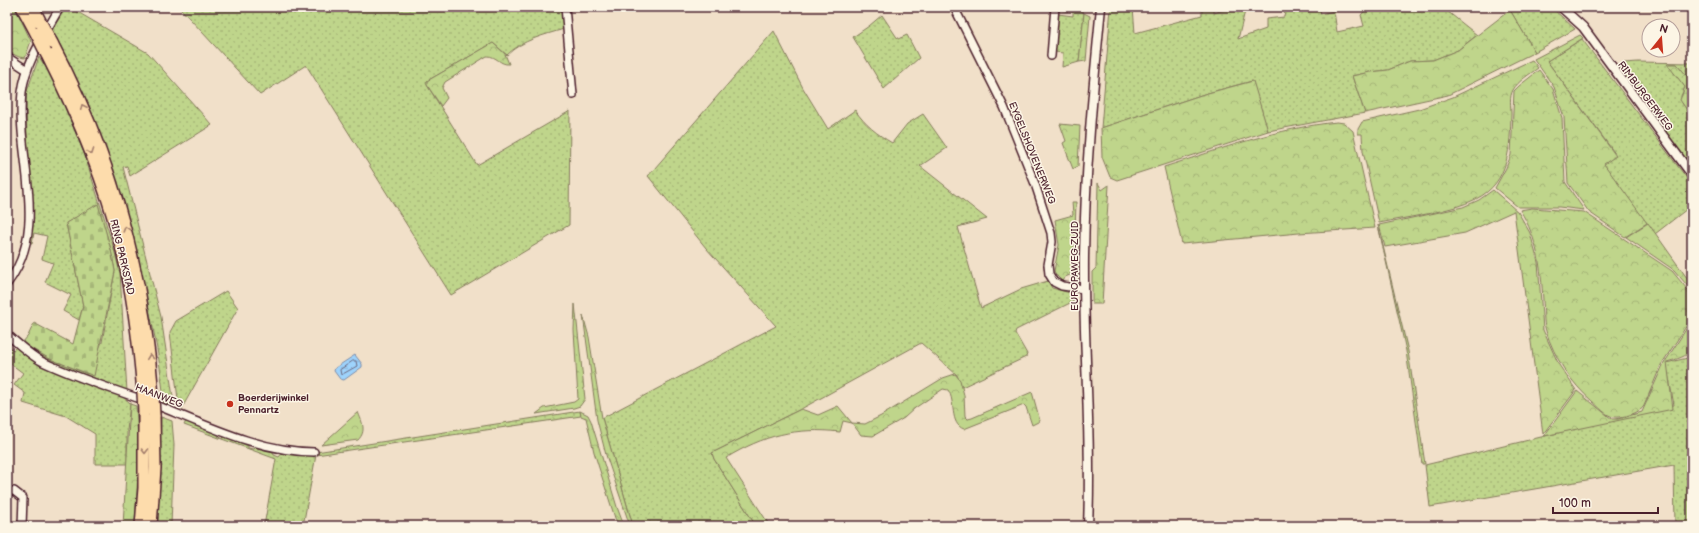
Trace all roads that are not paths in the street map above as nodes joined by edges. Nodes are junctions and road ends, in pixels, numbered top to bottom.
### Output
1 (22, 7) edge
2 (32, 7) edge
3 (60, 7) edge
4 (565, 7) edge
5 (954, 7) edge
6 (1055, 7) edge
7 (1101, 7) edge
8 (1561, 7) edge
9 (39, 28) junction
10 (1051, 56) dead end
11 (7, 57) edge
12 (27, 70) junction
13 (573, 95) dead end
14 (1692, 175) edge
15 (7, 284) edge
16 (1084, 289) junction
17 (7, 334) edge
18 (148, 394) junction
19 (149, 413) junction
20 (314, 452) dead end
21 (7, 491) edge
22 (22, 526) edge
23 (141, 526) edge
24 (151, 526) edge
25 (1088, 526) edge

1 - 9 highway, RING PARKSTAD
2 - 9 highway, RING PARKSTAD
3 - 12 street
4 - 13 street
5 - 16 street, EYGELSHOVENERWEG
6 - 10 street
7 - 16 street, EUROPAWEG-ZUID
8 - 14 street, RIMBURGERWEG
9 -> 18 highway, RING PARKSTAD, bridge
18 -> 9 highway, RING PARKSTAD, bridge
11 - 12 street
12 - 15 street
16 - 25 street, EUROPAWEG-ZUID
17 - 20 street, HAANWEG
18 - 19 highway, RING PARKSTAD, bridge
19 -> 23 highway, RING PARKSTAD
19 - 24 highway, RING PARKSTAD
21 - 22 street

